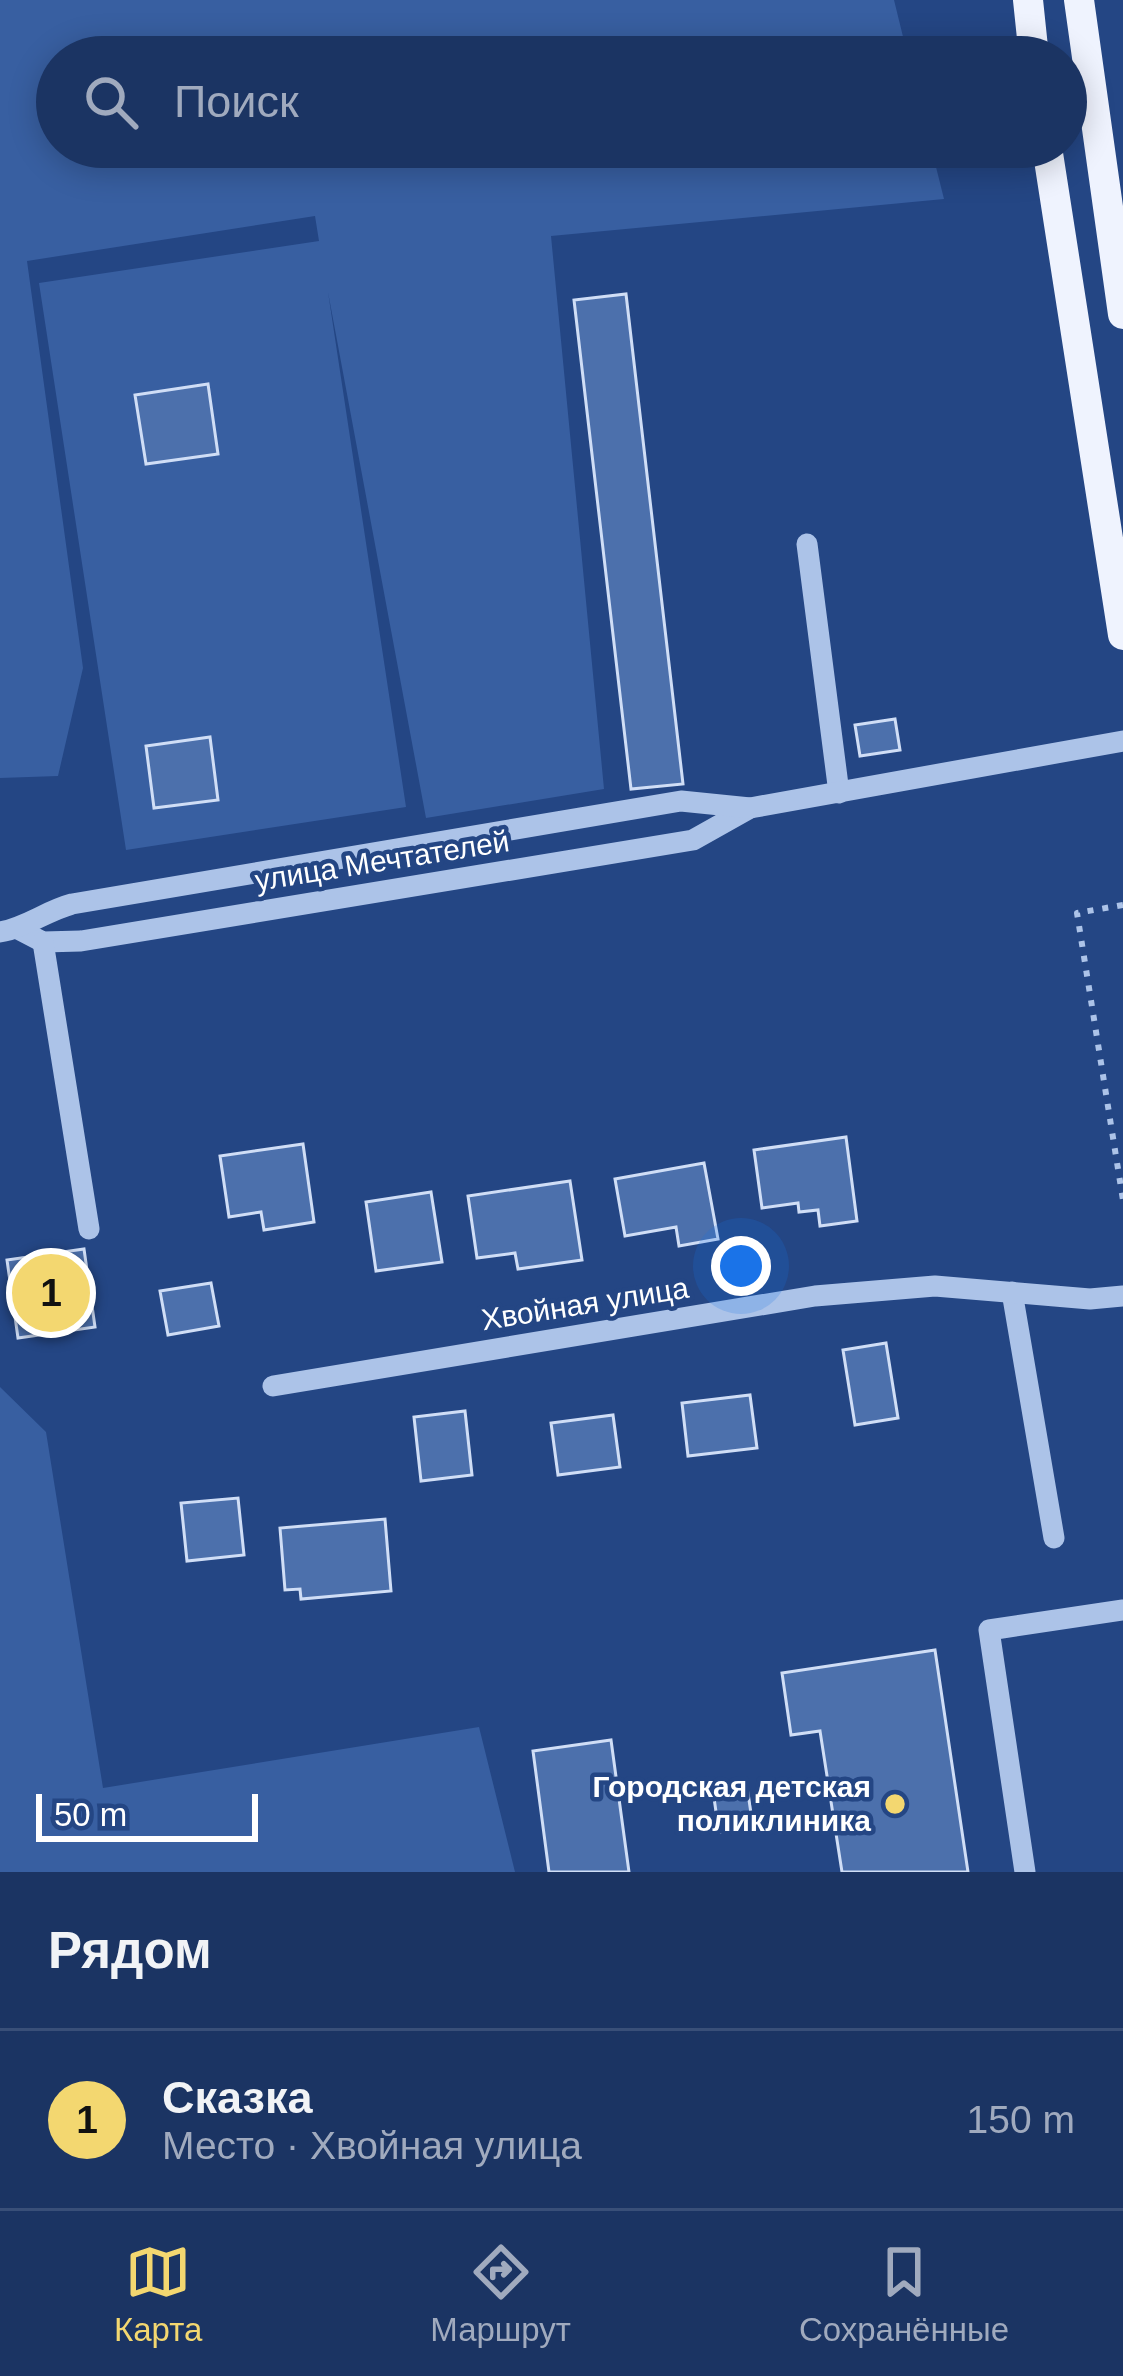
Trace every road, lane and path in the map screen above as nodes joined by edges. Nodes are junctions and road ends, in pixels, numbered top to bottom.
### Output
1 (1028, 0) edge
2 (1079, 0) edge
3 (1032, 36) edge
4 (1085, 36) edge
5 (1087, 50) edge
6 (1050, 168) edge
7 (1117, 236) edge
8 (1123, 314) edge
9 (807, 544) dead end
10 (1123, 635) edge
11 (1123, 741) edge
12 (838, 793) junction
13 (750, 808) junction
14 (1123, 905) edge
15 (9, 931) edge
16 (43, 942) junction
17 (1123, 1200) edge
18 (89, 1229) dead end
19 (1012, 1292) junction
20 (1123, 1296) edge
21 (273, 1386) dead end
22 (1054, 1538) dead end
23 (1123, 1610) edge
24 (1025, 1872) edge

1 - 3 main road
2 - 4 main road
5 - 7 main road
6 - 10 main road
7 - 8 main road
9 - 12 street
11 - 12 street, улица Мечтателей
12 - 13 street, улица Мечтателей
13 - 15 street, улица Мечтателей
13 - 16 street, улица Мечтателей
14 - 17 path
15 - 16 street, улица Мечтателей
16 - 18 street
19 - 20 street, Хвойная улица
19 - 21 street, Хвойная улица
19 - 22 street
23 - 24 street

